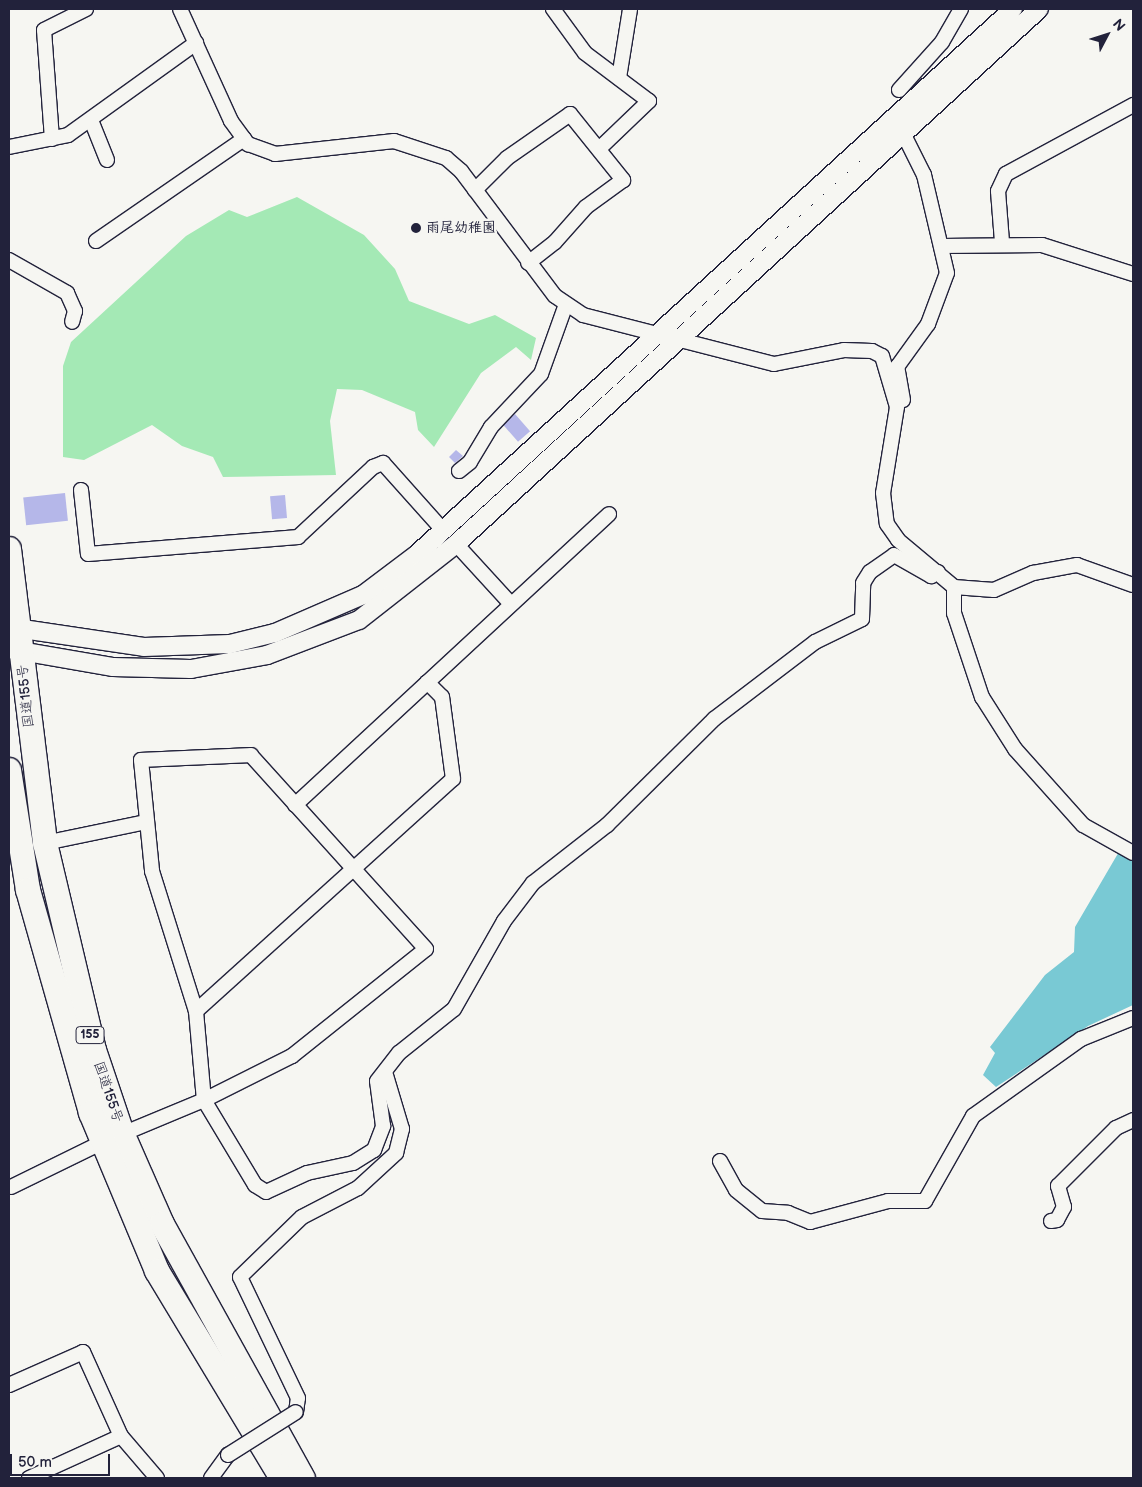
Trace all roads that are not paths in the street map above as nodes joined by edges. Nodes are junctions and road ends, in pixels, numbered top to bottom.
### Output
1 (86, 9) edge
2 (180, 9) edge
3 (552, 9) edge
4 (630, 9) edge
5 (961, 9) edge
6 (1013, 9) edge
7 (1040, 9) edge
8 (196, 43) junction
9 (619, 78) junction
10 (899, 90) dead end
11 (1133, 105) edge
12 (91, 120) junction
13 (903, 133) junction
14 (52, 139) junction
15 (244, 139) junction
16 (9, 147) edge
17 (600, 149) junction
18 (107, 160) dead end
19 (475, 190) junction
20 (96, 241) dead end
21 (1002, 242) junction
22 (941, 246) junction
23 (528, 263) junction
24 (12, 269) edge
25 (1133, 274) edge
26 (566, 304) junction
27 (72, 322) dead end
28 (656, 334) junction
29 (683, 339) junction
30 (896, 420) junction
31 (459, 471) dead end
32 (81, 490) dead end
33 (609, 514) dead end
34 (443, 530) junction
35 (456, 544) junction
36 (9, 549) edge
37 (938, 572) junction
38 (1133, 585) edge
39 (954, 587) junction
40 (511, 604) junction
41 (14, 639) edge
42 (427, 682) junction
43 (9, 770) edge
44 (295, 805) junction
45 (146, 822) junction
46 (45, 843) junction
47 (1133, 853) edge
48 (353, 868) junction
49 (196, 1010) junction
50 (1133, 1018) edge
51 (385, 1072) junction
52 (204, 1100) junction
53 (1133, 1120) edge
54 (112, 1137) junction
55 (720, 1161) dead end
56 (11, 1187) dead end
57 (1051, 1221) dead end
58 (9, 1385) edge
59 (121, 1436) junction
60 (30, 1478) edge
61 (157, 1478) edge
62 (212, 1478) edge
63 (282, 1478) edge
64 (303, 1478) edge

1 - 14 street
2 - 8 street
3 - 9 street
4 - 9 street
5 - 10 street
6 - 28 street
7 - 13 street
8 - 12 street
8 - 15 street
9 - 17 street
11 - 21 street
12 - 14 street
12 - 18 street
13 - 22 street
13 - 29 street
14 - 16 street
15 - 19 street
15 - 20 street
17 - 19 street
17 - 23 street
19 - 23 street
21 - 22 street
21 - 25 street
22 - 30 street
23 - 26 street
24 - 27 street
26 - 28 street
26 - 31 street
28 - 29 street
28 - 34 street
29 - 30 street
29 - 35 street
30 - 37 street
32 - 34 street
33 - 40 street
34 - 41 street
35 - 40 street
35 - 41 street
36 - 41 highway, 国道155号 / 155
37 - 39 street
37 - 51 street
38 - 39 street
39 - 47 street
40 - 42 street
41 - 46 highway, 国道155号 / 155
42 - 44 street
42 - 48 street
43 - 54 highway, 国道155号 / 155
44 - 45 street
44 - 48 street
45 - 46 street
45 - 49 street
46 - 54 highway, 国道155号 / 155
48 - 49 street
48 - 52 street
49 - 52 street
50 - 55 street
51 - 52 street
51 - 62 street, bridge
52 - 54 street
53 - 57 street
54 - 56 street
54 - 63 highway, 国道155号 / 155
54 - 64 highway, 国道155号 / 155
58 - 59 street
59 - 60 street
59 - 61 street

